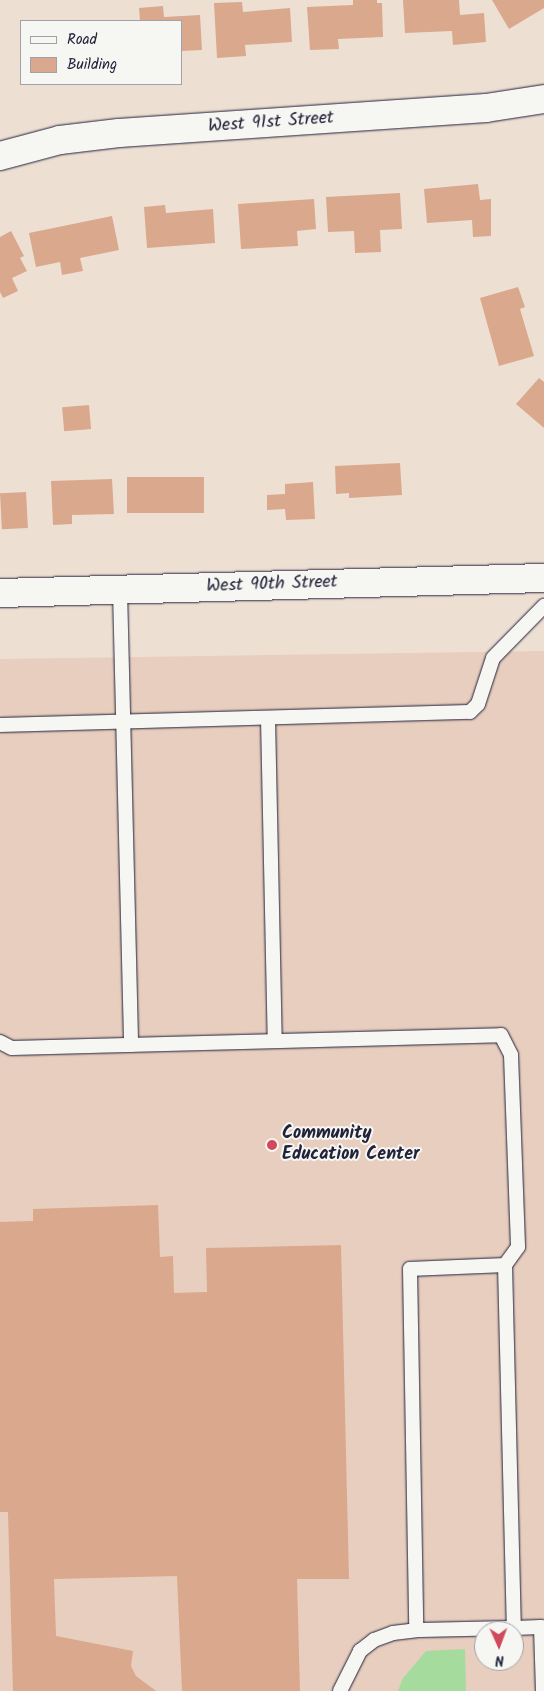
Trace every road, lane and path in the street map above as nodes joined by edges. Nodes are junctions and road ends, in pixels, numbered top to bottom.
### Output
1 (542, 108) edge
2 (0, 156) edge
3 (544, 578) edge
4 (120, 590) junction
5 (0, 593) edge
6 (544, 606) edge
7 (268, 718) junction
8 (123, 722) junction
9 (0, 725) edge
10 (275, 1041) junction
11 (0, 1042) edge
12 (131, 1046) junction
13 (505, 1265) junction
14 (514, 1621) edge
15 (543, 1627) edge
16 (524, 1628) edge
17 (474, 1629) edge
18 (416, 1630) junction
19 (340, 1691) edge
20 (543, 1691) edge

1 - 2 street, West 91st Street
3 - 4 street, West 90th Street
4 - 5 street, West 90th Street
4 - 8 lane
6 - 7 lane
7 - 8 lane
7 - 10 lane
8 - 9 lane
8 - 12 lane
10 - 12 lane
10 - 13 lane
11 - 12 lane
13 - 14 lane
13 - 18 lane
15 - 16 lane
15 - 20 lane
17 - 18 lane
18 - 19 lane

